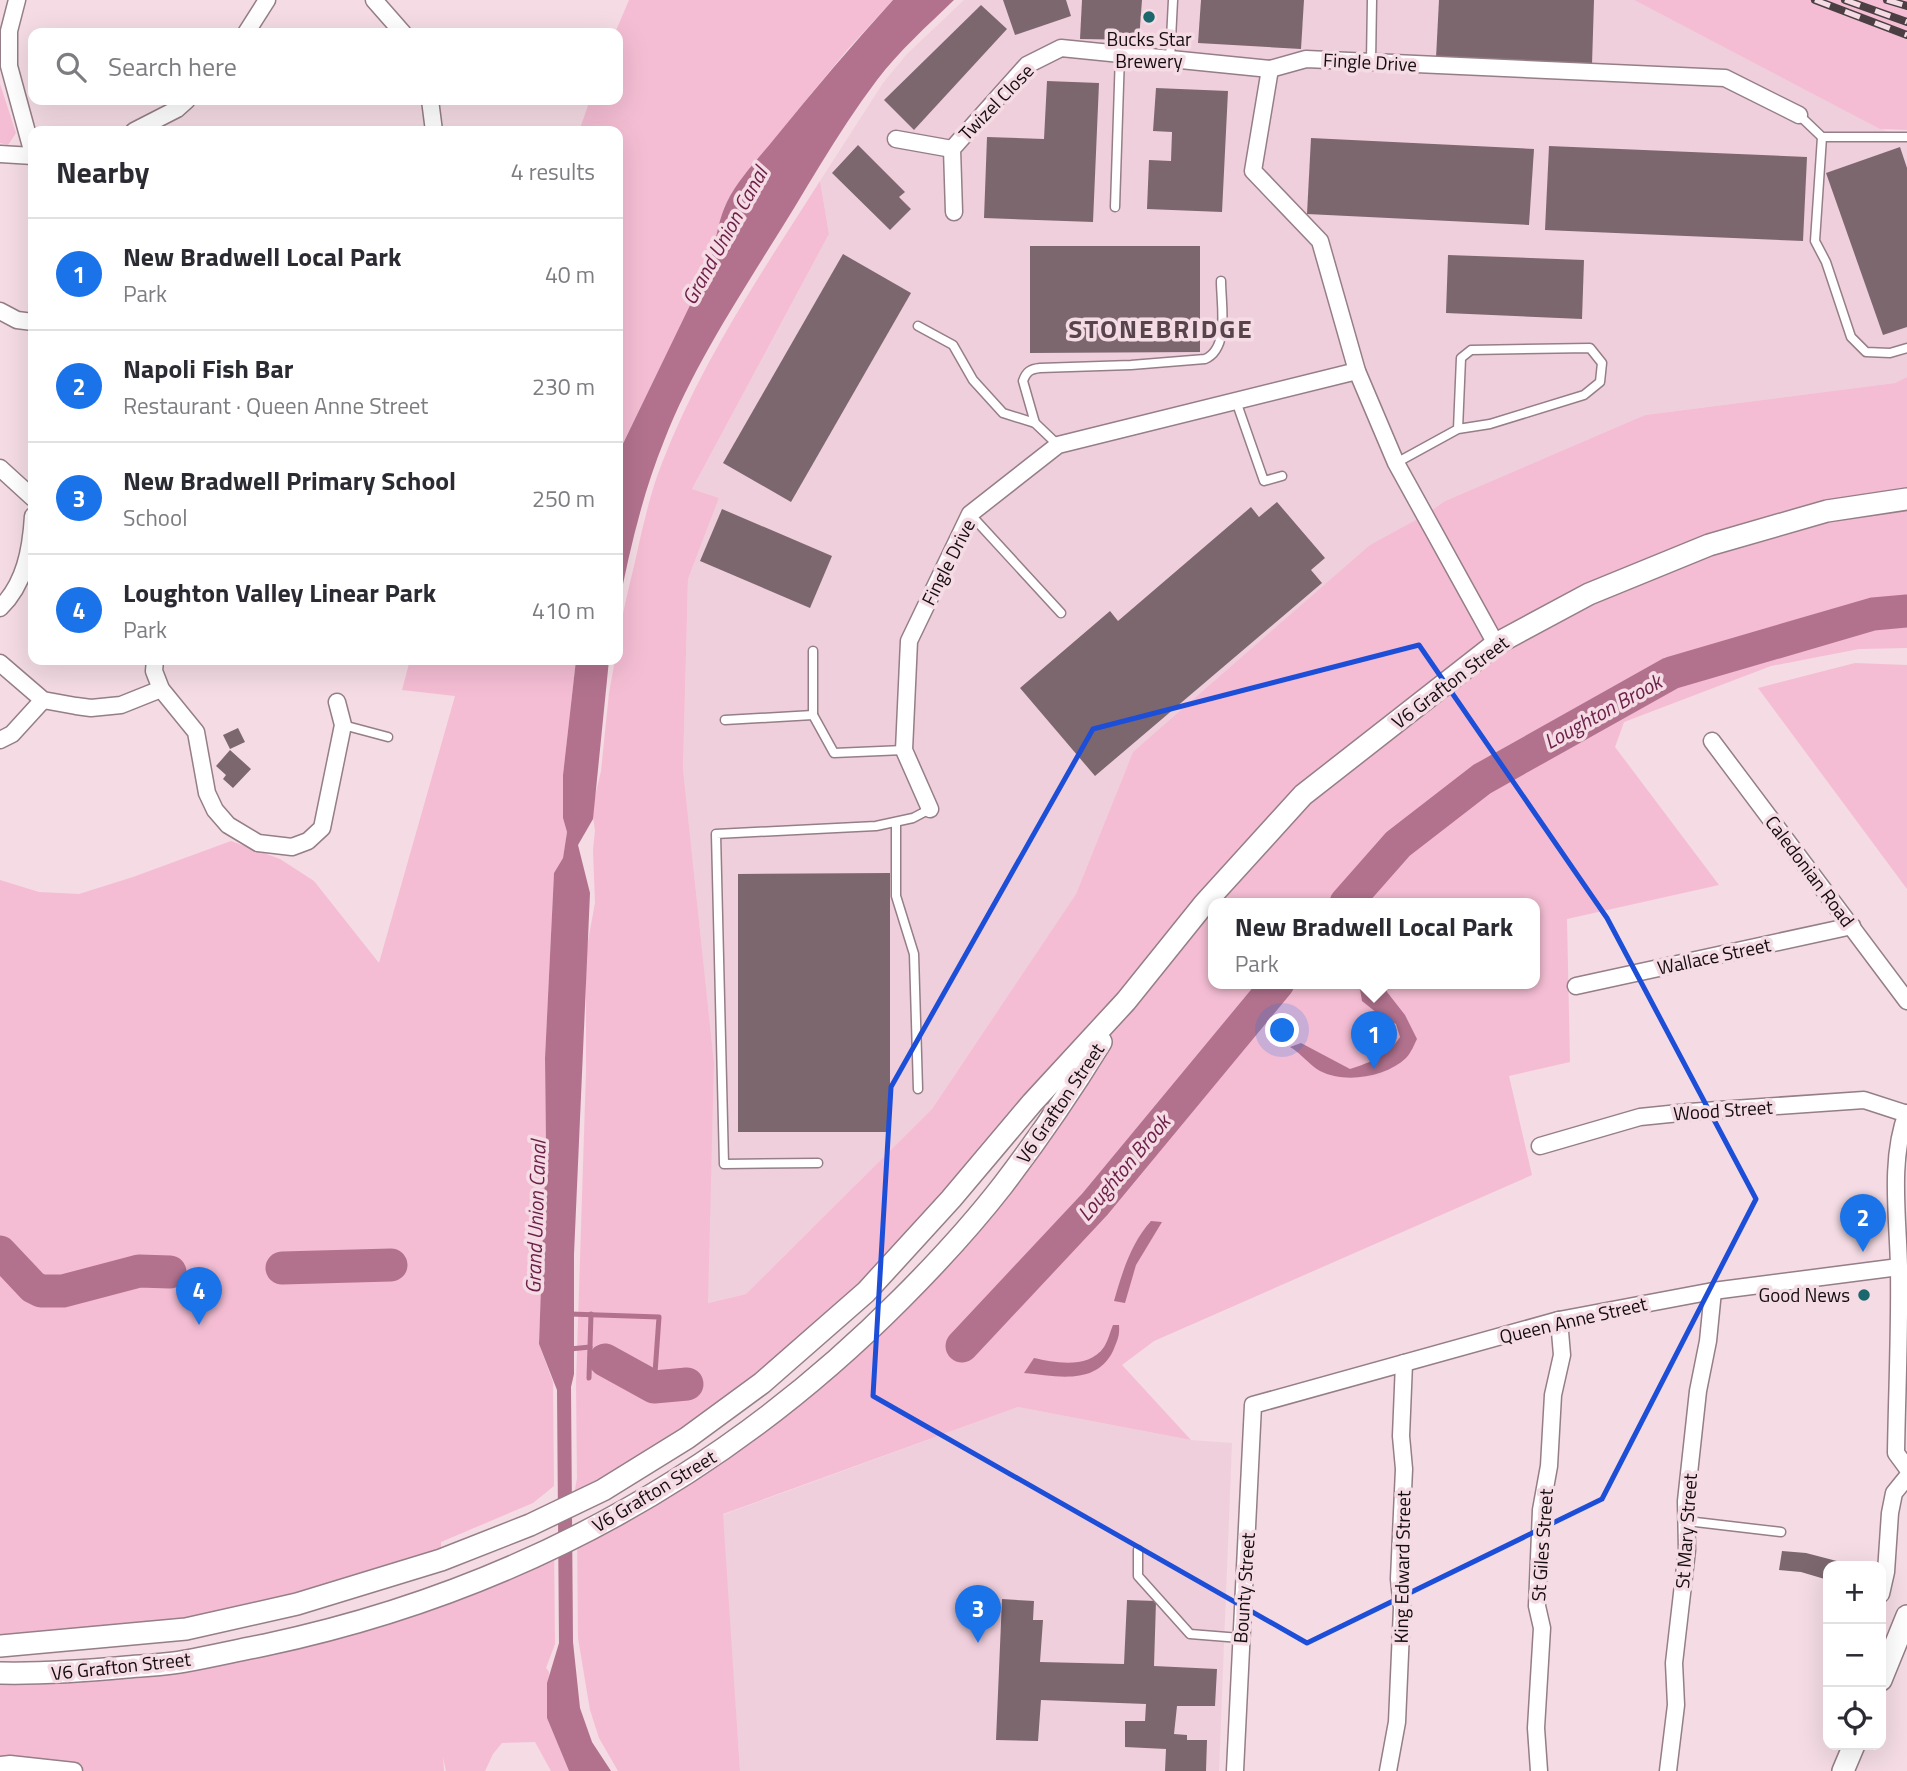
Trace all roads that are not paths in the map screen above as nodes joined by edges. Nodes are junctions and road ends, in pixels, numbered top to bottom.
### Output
1 (17, 0) edge
2 (267, 0) edge
3 (373, 0) edge
4 (1173, 0) edge
5 (1372, 0) edge
6 (249, 28) edge
7 (398, 28) edge
8 (1120, 54) junction
9 (1170, 59) junction
10 (1371, 62) junction
11 (1270, 69) junction
12 (181, 105) edge
13 (431, 105) edge
14 (1799, 115) joint
15 (144, 126) edge
16 (433, 126) edge
17 (28, 136) edge
18 (1822, 137) junction
19 (1907, 137) edge
20 (896, 139) dead end
21 (952, 149) junction
22 (0, 154) edge
23 (28, 155) edge
24 (1115, 207) dead end
25 (954, 212) dead end
26 (1221, 281) dead end
27 (0, 311) edge
28 (28, 321) edge
29 (918, 326) dead end
30 (1907, 348) edge
31 (1357, 372) junction
32 (1237, 401) junction
33 (1035, 423) junction
34 (1458, 429) junction
35 (1058, 446) junction
36 (1396, 463) junction
37 (0, 468) edge
38 (1282, 476) dead end
39 (28, 494) edge
40 (1907, 499) edge
41 (970, 514) junction
42 (28, 560) edge
43 (0, 608) edge
44 (1061, 613) dead end
45 (1496, 644) junction
46 (813, 651) dead end
47 (0, 663) edge
48 (155, 665) edge
49 (161, 689) junction
50 (43, 699) junction
51 (337, 702) dead end
52 (813, 715) junction
53 (725, 720) dead end
54 (343, 725) junction
55 (388, 737) dead end
56 (0, 740) edge
57 (1712, 741) dead end
58 (904, 750) junction
59 (930, 809) joint
60 (897, 823) junction
61 (1209, 898) edge
62 (1208, 900) edge
63 (1852, 926) junction
64 (1576, 986) dead end
65 (1126, 1001) junction
66 (1907, 1001) edge
67 (918, 1088) dead end
68 (1907, 1114) edge
69 (1540, 1146) dead end
70 (818, 1163) dead end
71 (1899, 1267) junction
72 (1713, 1291) junction
73 (1559, 1320) junction
74 (1404, 1363) junction
75 (1253, 1405) joint
76 (1907, 1468) edge
77 (1907, 1477) edge
78 (1687, 1521) junction
79 (1781, 1532) dead end
80 (1138, 1550) dead end
81 (1886, 1572) edge
82 (1907, 1616) edge
83 (1240, 1638) junction
84 (0, 1646) edge
85 (1886, 1661) edge
86 (0, 1673) edge
87 (1852, 1750) edge
88 (0, 1765) edge
89 (74, 1771) edge
90 (1235, 1771) edge
91 (1388, 1771) edge
92 (1539, 1771) edge
93 (1668, 1771) edge
94 (1843, 1771) edge

1 - 17 street
2 - 6 street
3 - 7 street
4 - 9 lane
5 - 10 lane
8 - 9 street, Twizel Close
8 - 21 street, Twizel Close
8 - 24 lane
9 - 11 street, Twizel Close
10 - 11 street, Fingle Drive
10 - 14 street, Fingle Drive
11 - 31 street
12 - 15 street
13 - 16 street
14 - 18 lane
18 - 19 lane
18 - 30 lane
20 - 21 street
21 - 25 street, Twizel Close
22 - 23 street
26 - 33 lane
27 - 28 street
29 - 33 lane
31 - 32 street, Fingle Drive
31 - 36 street
32 - 35 street, Fingle Drive
32 - 38 lane
33 - 35 lane
34 - 34 lane
34 - 36 lane
35 - 41 street, Fingle Drive
36 - 45 street
37 - 39 street
40 - 45 street, V6 Grafton Street
41 - 44 lane
41 - 58 street, Fingle Drive
42 - 43 street
45 - 61 street, V6 Grafton Street
46 - 52 lane
47 - 50 street
48 - 49 street
49 - 50 street
49 - 54 street
50 - 56 street
51 - 54 street
52 - 53 lane
52 - 58 lane
54 - 55 lane
57 - 63 street, Caledonian Road
58 - 59 street, Fingle Drive
59 - 60 lane
60 - 67 lane
60 - 70 lane
62 - 65 street, V6 Grafton Street
63 - 64 street, Wallace Street
63 - 66 street, Caledonian Road
65 - 84 street, V6 Grafton Street
65 - 86 street, V6 Grafton Street
68 - 69 street, Wood Street
68 - 71 street
71 - 72 street, Queen Anne Street
71 - 76 street
72 - 73 street, Queen Anne Street
72 - 78 street, St Mary Street
73 - 74 street, Queen Anne Street
73 - 92 street, St Giles Street
74 - 75 street, Queen Anne Street
74 - 91 street, King Edward Street
75 - 83 street, Bounty Street
77 - 81 street
78 - 79 lane
78 - 93 street, St Mary Street
80 - 83 lane
82 - 85 street
83 - 90 street, Bounty Street
87 - 94 street
88 - 89 street

